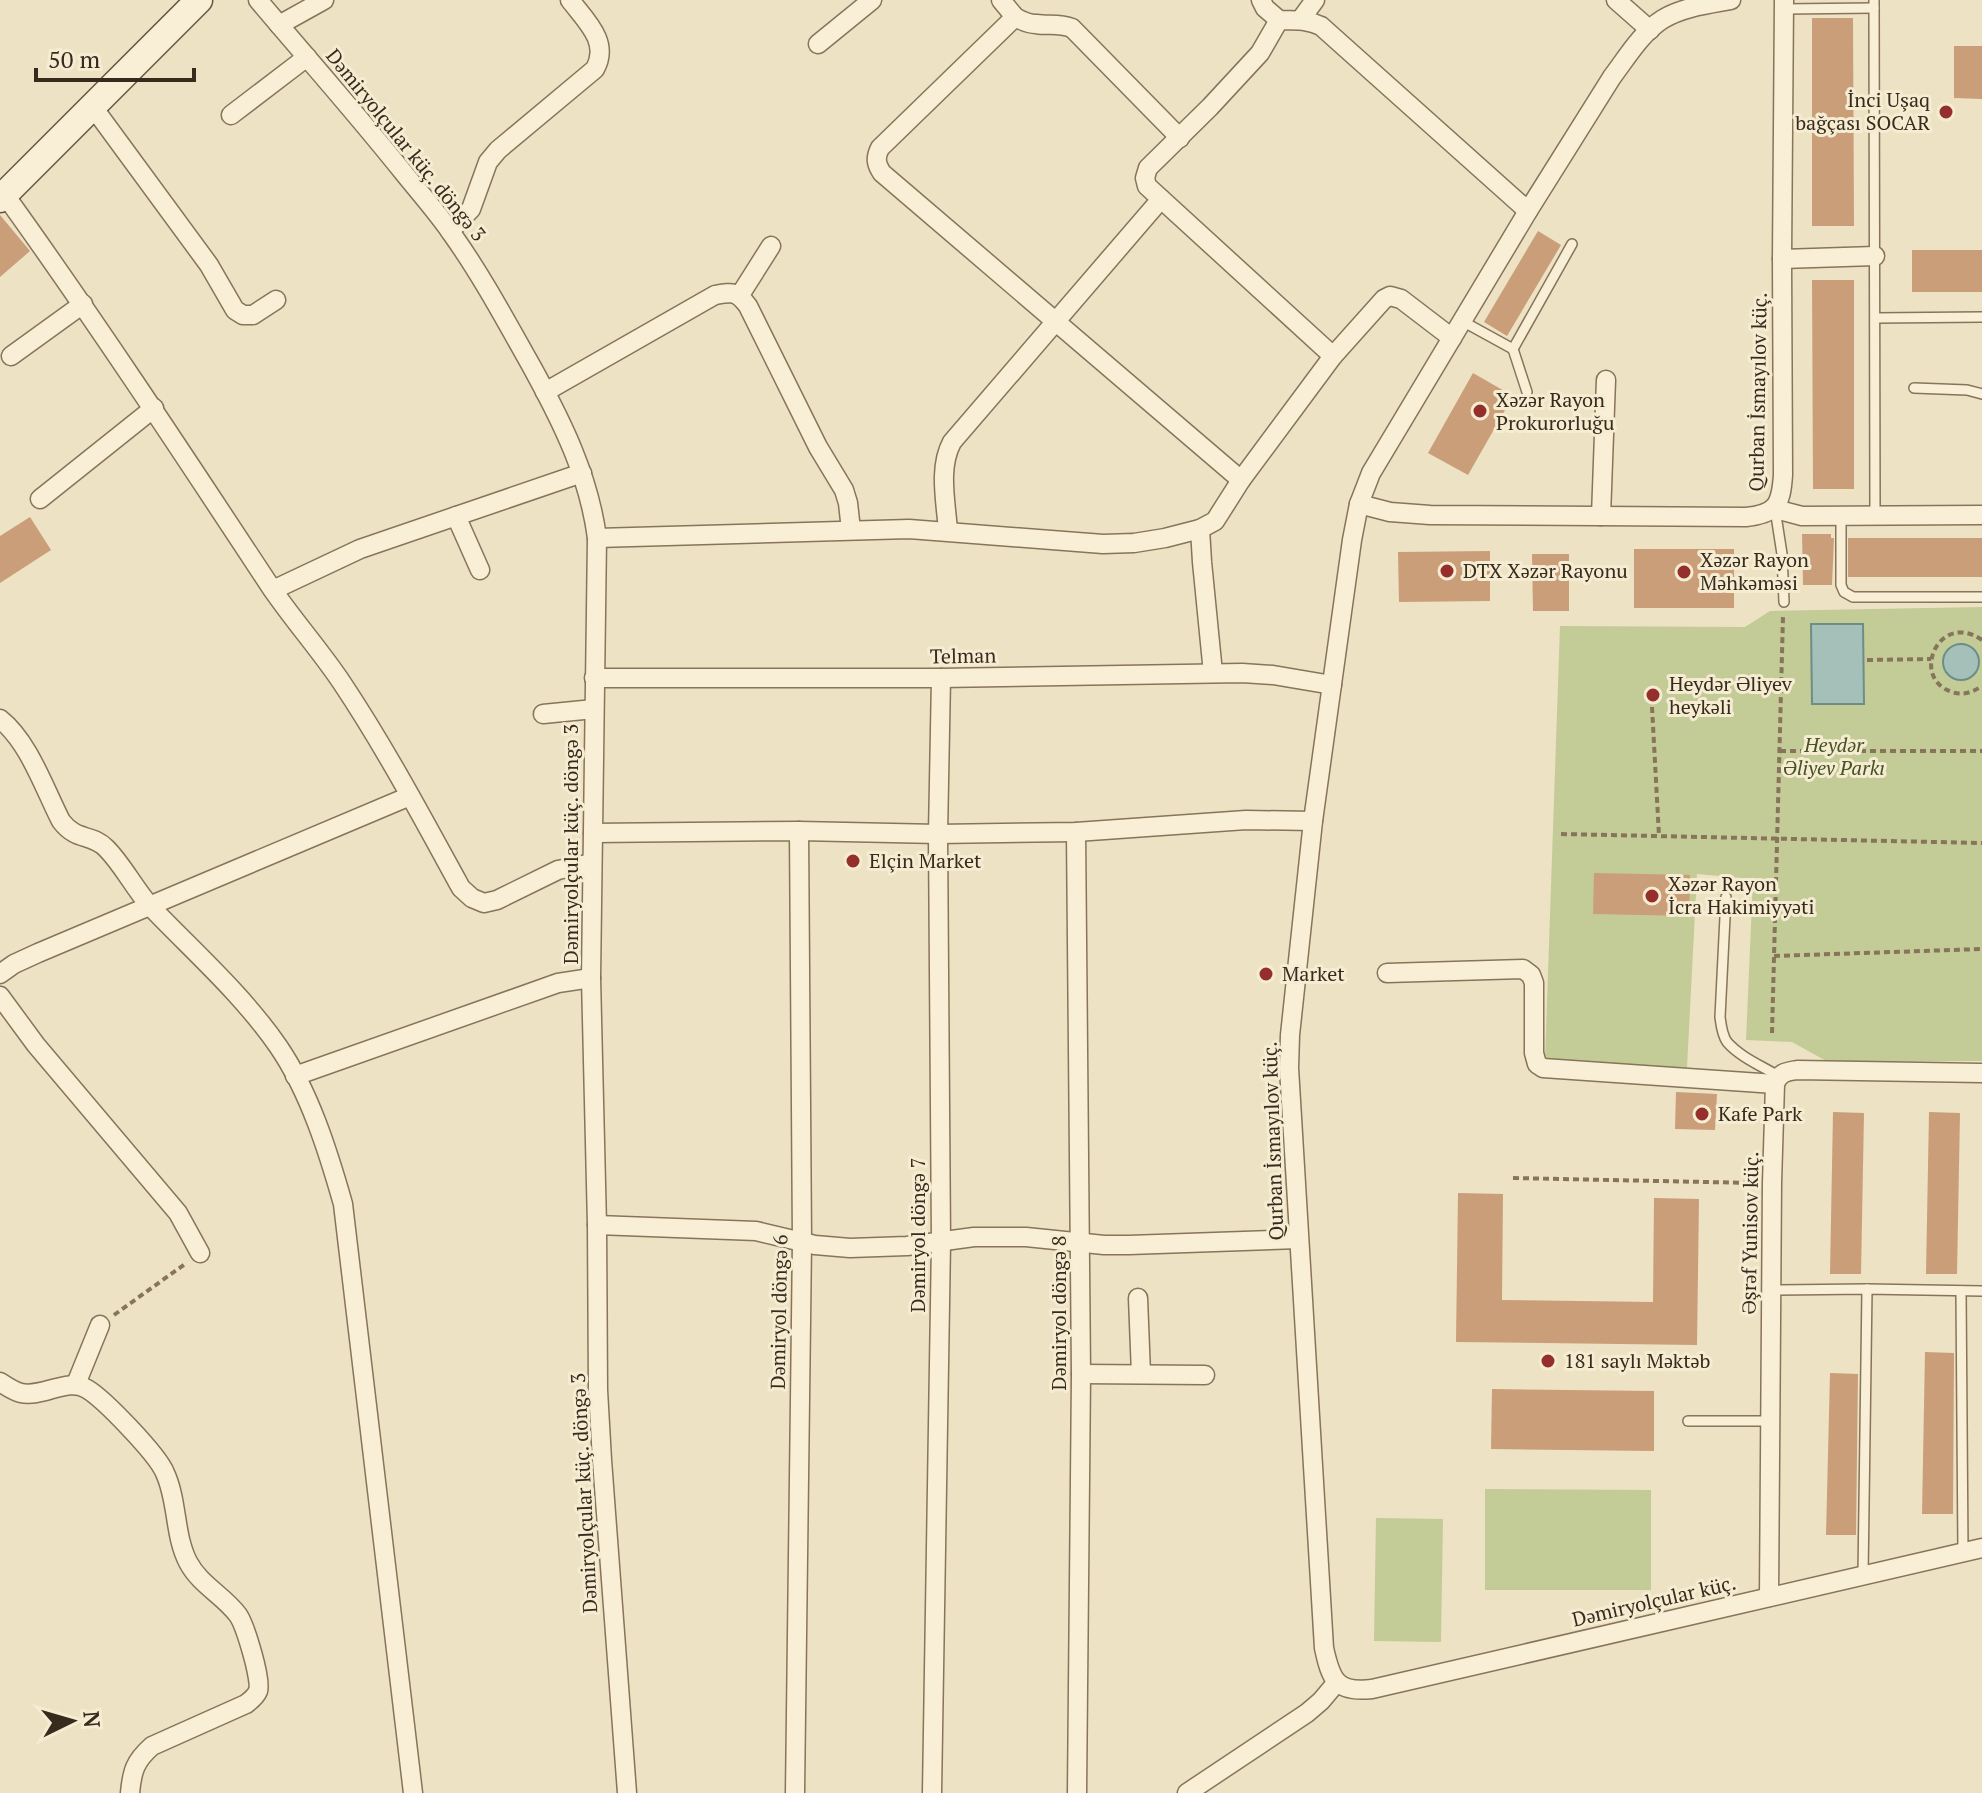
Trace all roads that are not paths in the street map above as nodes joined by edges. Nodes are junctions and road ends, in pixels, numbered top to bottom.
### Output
1 (199, 0) edge
2 (258, 0) edge
3 (324, 0) edge
4 (570, 0) edge
5 (872, 0) edge
6 (1001, 0) edge
7 (1261, 0) edge
8 (1315, 0) edge
9 (1616, 0) edge
10 (1731, 0) edge
11 (1784, 4) edge
12 (1874, 4) edge
13 (1015, 17) junction
14 (1301, 19) junction
15 (1279, 20) junction
16 (279, 25) junction
17 (1650, 30) junction
18 (818, 44) dead end
19 (307, 57) junction
20 (93, 107) junction
21 (231, 115) dead end
22 (1180, 138) junction
23 (3, 197) edge
24 (1161, 199) junction
25 (1528, 211) junction
26 (450, 231) junction
27 (1572, 244) dead end
28 (771, 246) dead end
29 (1875, 256) junction
30 (1782, 259) junction
31 (740, 295) junction
32 (276, 300) dead end
33 (83, 304) junction
34 (1982, 317) edge
35 (1876, 318) junction
36 (1056, 320) junction
37 (1462, 321) junction
38 (1452, 338) junction
39 (1513, 349) junction
40 (11, 356) dead end
41 (1333, 356) junction
42 (1606, 380) dead end
43 (1914, 388) dead end
44 (545, 392) junction
45 (1527, 392) dead end
46 (1982, 394) edge
47 (154, 408) junction
48 (582, 473) junction
49 (1241, 480) junction
50 (40, 499) dead end
51 (1359, 504) junction
52 (1775, 509) junction
53 (1982, 515) edge
54 (456, 516) junction
55 (1601, 516) junction
56 (1875, 516) junction
57 (1841, 517) junction
58 (1200, 529) junction
59 (851, 530) junction
60 (948, 531) junction
61 (597, 538) junction
62 (480, 570) dead end
63 (273, 590) junction
64 (1982, 597) edge
65 (1784, 602) road end
66 (1213, 673) junction
67 (594, 678) junction
68 (941, 678) junction
69 (1332, 685) junction
70 (594, 709) junction
71 (543, 714) dead end
72 (0, 719) edge
73 (410, 796) junction
74 (1313, 821) junction
75 (799, 831) junction
76 (1076, 832) junction
77 (593, 833) junction
78 (938, 834) junction
79 (592, 863) junction
80 (1726, 897) dead end
81 (150, 906) junction
82 (1387, 973) dead end
83 (0, 974) edge
84 (591, 978) junction
85 (0, 996) edge
86 (1982, 1073) edge
87 (295, 1076) junction
88 (1777, 1080) junction
89 (597, 1225) junction
90 (1298, 1239) junction
91 (802, 1242) junction
92 (941, 1242) junction
93 (1081, 1242) junction
94 (200, 1253) road end
95 (1867, 1289) junction
96 (1771, 1290) junction
97 (1961, 1291) junction
98 (1982, 1291) edge
99 (1138, 1298) dead end
100 (100, 1325) road end
101 (1081, 1374) junction
102 (1141, 1374) junction
103 (1205, 1375) dead end
104 (0, 1382) edge
105 (76, 1384) junction
106 (1688, 1421) dead end
107 (1770, 1421) junction
108 (1982, 1548) edge
109 (1963, 1553) junction
110 (1863, 1576) junction
111 (1769, 1597) junction
112 (1337, 1682) junction
113 (130, 1793) edge
114 (413, 1793) edge
115 (627, 1793) edge
116 (795, 1793) edge
117 (932, 1793) edge
118 (1077, 1793) edge
119 (1187, 1793) edge

1 - 20 street
2 - 16 street, Dəmiryolçular küç. döngə 3
3 - 16 street
4 - 26 street
5 - 18 street
6 - 13 street
7 - 15 street
8 - 14 street
9 - 17 street
10 - 17 street, Qurban İsmayılov küç.
11 - 12 lane
11 - 30 street, Qurban İsmayılov küç.
12 - 29 lane
13 - 22 street
13 - 36 street
14 - 15 street
14 - 25 street
15 - 22 street
16 - 19 street, Dəmiryolçular küç. döngə 3
17 - 25 street, Qurban İsmayılov küç.
19 - 21 street
19 - 26 street, Dəmiryolçular küç. döngə 3
20 - 23 street
20 - 32 street
22 - 24 street
23 - 33 street
24 - 36 street
24 - 41 street
25 - 37 street, Qurban İsmayılov küç.
26 - 44 street, Dəmiryolçular küç. döngə 3
27 - 39 lane
28 - 31 street
29 - 30 street
29 - 35 lane
30 - 52 street, Qurban İsmayılov küç.
31 - 44 street
31 - 59 street
33 - 40 street
33 - 47 street
34 - 35 lane
35 - 56 lane
36 - 49 street
36 - 60 street
37 - 38 street, Qurban İsmayılov küç.
37 - 39 lane
38 - 41 street
38 - 51 street, Qurban İsmayılov küç.
39 - 45 lane
41 - 49 street
42 - 55 street
43 - 46 lane
44 - 48 street, Dəmiryolçular küç. döngə 3
47 - 50 street
47 - 63 street
48 - 54 street
48 - 61 street, Dəmiryolçular küç. döngə 3
49 - 58 street
51 - 55 street, Qurban İsmayılov küç.
51 - 69 street, Qurban İsmayılov küç.
52 - 55 street, Qurban İsmayılov küç.
52 - 57 street
52 - 65 lane
53 - 56 street
54 - 62 street
54 - 63 street
56 - 57 street
57 - 64 lane
58 - 60 street
58 - 66 street
59 - 60 street
59 - 61 street
61 - 67 street, Dəmiryolçular küç. döngə 3
63 - 73 street
66 - 68 street, Telman
66 - 69 street, Telman
67 - 68 street, Telman
67 - 70 street, Dəmiryolçular küç. döngə 3
68 - 78 street, Dəmiryol döngə 7
69 - 74 street, Qurban İsmayılov küç.
70 - 71 street
70 - 77 street, Dəmiryolçular küç. döngə 3
72 - 81 street
73 - 79 street
73 - 81 street
74 - 76 street
74 - 90 street, Qurban İsmayılov küç.
75 - 77 street
75 - 78 street
75 - 91 street, Dəmiryol döngə 6
76 - 78 street
76 - 93 street, Dəmiryol döngə 8
77 - 79 street, Dəmiryolçular küç. döngə 3
78 - 92 street, Dəmiryol döngə 7
79 - 84 street, Dəmiryolçular küç. döngə 3
80 - 88 lane
81 - 83 street
81 - 87 street
82 - 88 street
84 - 87 street
84 - 89 street, Dəmiryolçular küç. döngə 3
85 - 94 street
86 - 88 street
87 - 114 street
88 - 96 street, Əşrəf Yunisov küç.
89 - 91 street
89 - 115 street, Dəmiryolçular küç. döngə 3
90 - 93 street
90 - 112 street, Qurban İsmayılov küç.
91 - 92 street
91 - 116 street, Dəmiryol döngə 6
92 - 93 street
92 - 117 street, Dəmiryol döngə 7
93 - 101 street, Dəmiryol döngə 8
95 - 96 lane
95 - 97 lane
95 - 110 lane
96 - 107 street, Əşrəf Yunisov küç.
97 - 98 lane
97 - 109 lane
99 - 102 street
100 - 105 street
101 - 102 street
101 - 118 street, Dəmiryol döngə 8
102 - 103 street
104 - 105 street
105 - 113 street
106 - 107 lane
107 - 111 street, Əşrəf Yunisov küç.
108 - 109 street, Dəmiryolçular küç.
109 - 110 street, Dəmiryolçular küç.
110 - 111 street, Dəmiryolçular küç.
111 - 112 street, Dəmiryolçular küç.
112 - 119 street

